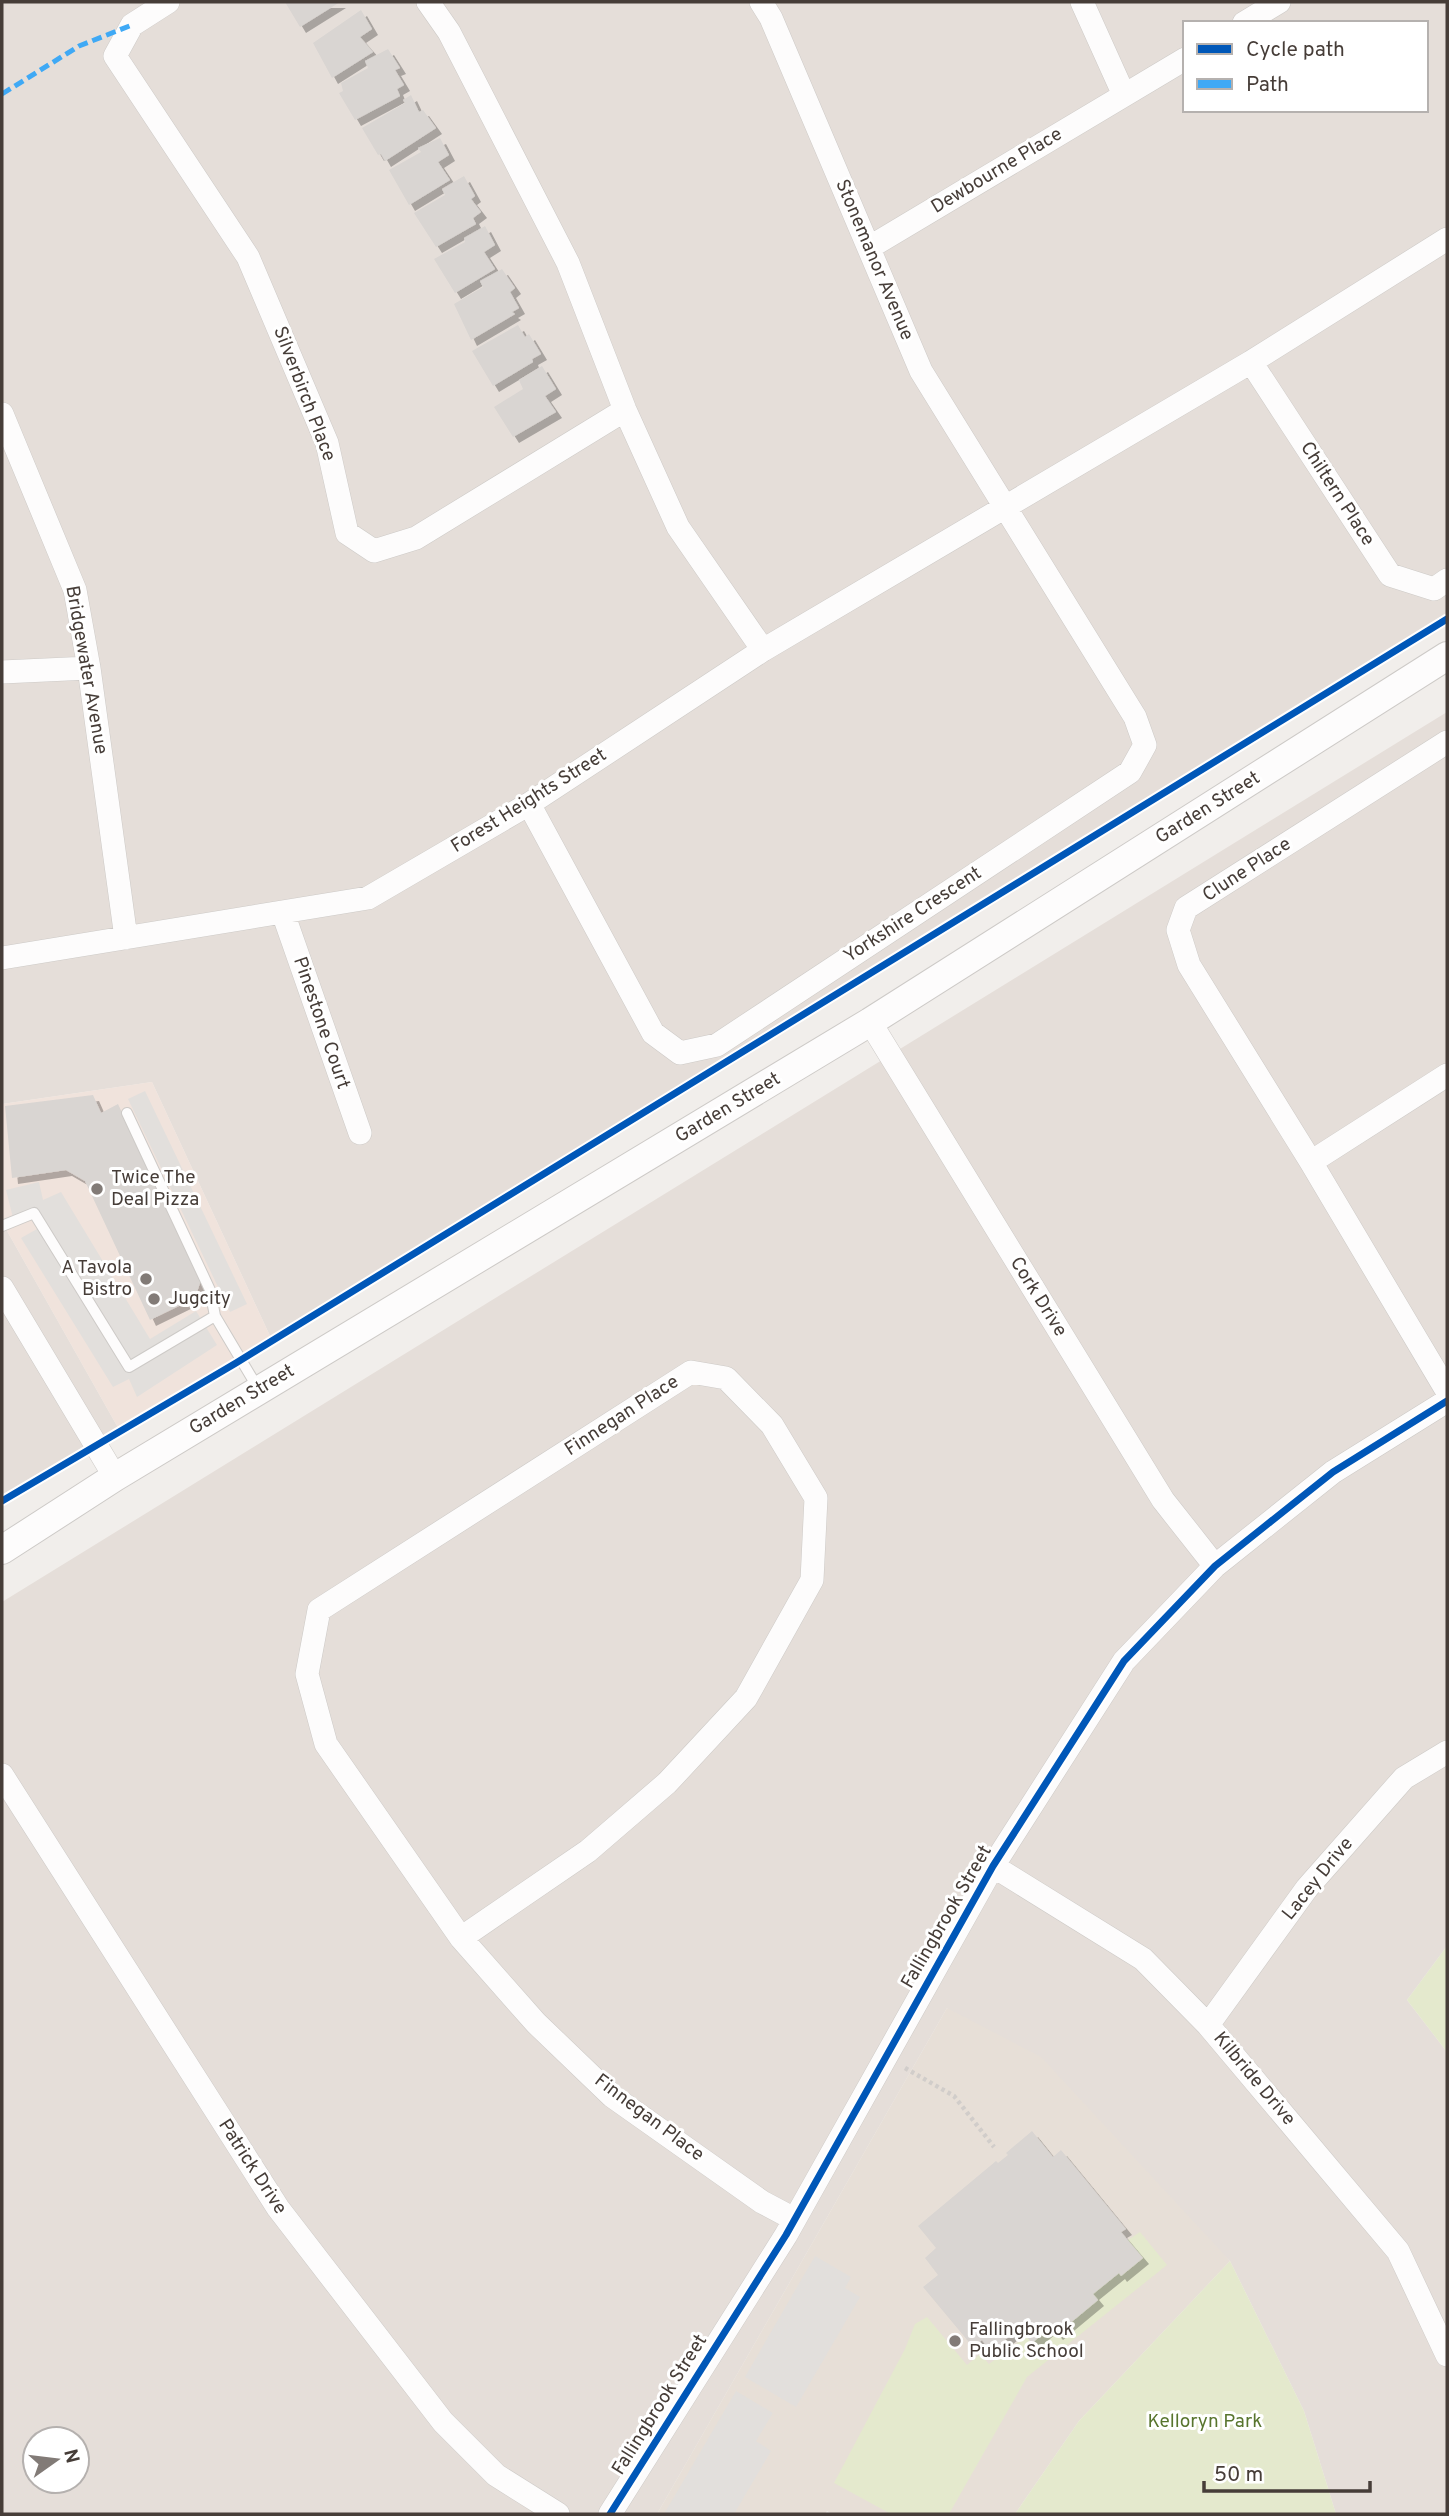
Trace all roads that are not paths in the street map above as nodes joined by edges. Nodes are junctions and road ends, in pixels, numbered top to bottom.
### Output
1 (168, 2) edge
2 (428, 2) edge
3 (761, 2) edge
4 (1082, 2) edge
5 (1279, 2) edge
6 (1247, 21) edge
7 (1183, 59) edge
8 (1124, 95) junction
9 (1447, 239) edge
10 (870, 247) junction
11 (1251, 362) junction
12 (625, 410) junction
13 (2, 414) edge
14 (1006, 508) junction
15 (1447, 580) edge
16 (763, 650) junction
17 (1447, 656) edge
18 (89, 668) junction
19 (2, 672) edge
20 (1447, 742) edge
21 (529, 804) junction
22 (283, 913) junction
23 (126, 938) junction
24 (2, 958) edge
25 (870, 1022) junction
26 (1447, 1075) edge
27 (127, 1113) dead end
28 (360, 1133) dead end
29 (1311, 1162) junction
30 (2, 1226) edge
31 (2, 1288) edge
32 (215, 1316) junction
33 (259, 1390) junction
34 (1447, 1391) edge
35 (1447, 1401) edge
36 (115, 1477) junction
37 (2, 1550) edge
38 (1215, 1566) junction
39 (1447, 1752) edge
40 (2, 1775) edge
41 (993, 1866) junction
42 (461, 1938) junction
43 (1208, 2025) junction
44 (794, 2219) junction
45 (1447, 2355) edge
46 (558, 2514) edge
47 (610, 2514) edge

1 - 12 street, Silverbirch Place
2 - 12 street
3 - 10 street, Stonemanor Avenue
4 - 8 street
5 - 6 street
7 - 8 street, Dewbourne Place
8 - 10 street, Dewbourne Place
9 - 11 street
10 - 14 street, Stonemanor Avenue
11 - 14 street
11 - 15 street, Chiltern Place
12 - 16 street
13 - 18 street, Bridgewater Avenue
14 - 16 street, Forest Heights Street
14 - 21 street, Yorkshire Crescent
16 - 21 street, Forest Heights Street
17 - 25 street, Garden Street
18 - 19 street
18 - 23 street, Bridgewater Avenue
20 - 29 street, Clune Place
21 - 22 street, Forest Heights Street
22 - 23 street, Forest Heights Street
22 - 28 street, Pinestone Court
23 - 24 street, Forest Heights Street
25 - 33 street, Garden Street
25 - 38 street, Cork Drive
26 - 29 street
27 - 32 lane
29 - 34 street, Clune Place
30 - 32 lane
31 - 36 street
32 - 33 lane
33 - 36 street, Garden Street
35 - 38 street, Fallingbrook Street
36 - 37 street, Garden Street
38 - 41 street, Fallingbrook Street
39 - 43 street, Lacey Drive
40 - 46 street, Patrick Drive
41 - 43 street, Kilbride Drive
41 - 44 street, Fallingbrook Street
42 - 42 street, Finnegan Place
42 - 44 street, Finnegan Place
43 - 45 street, Kilbride Drive
44 - 47 street, Fallingbrook Street

